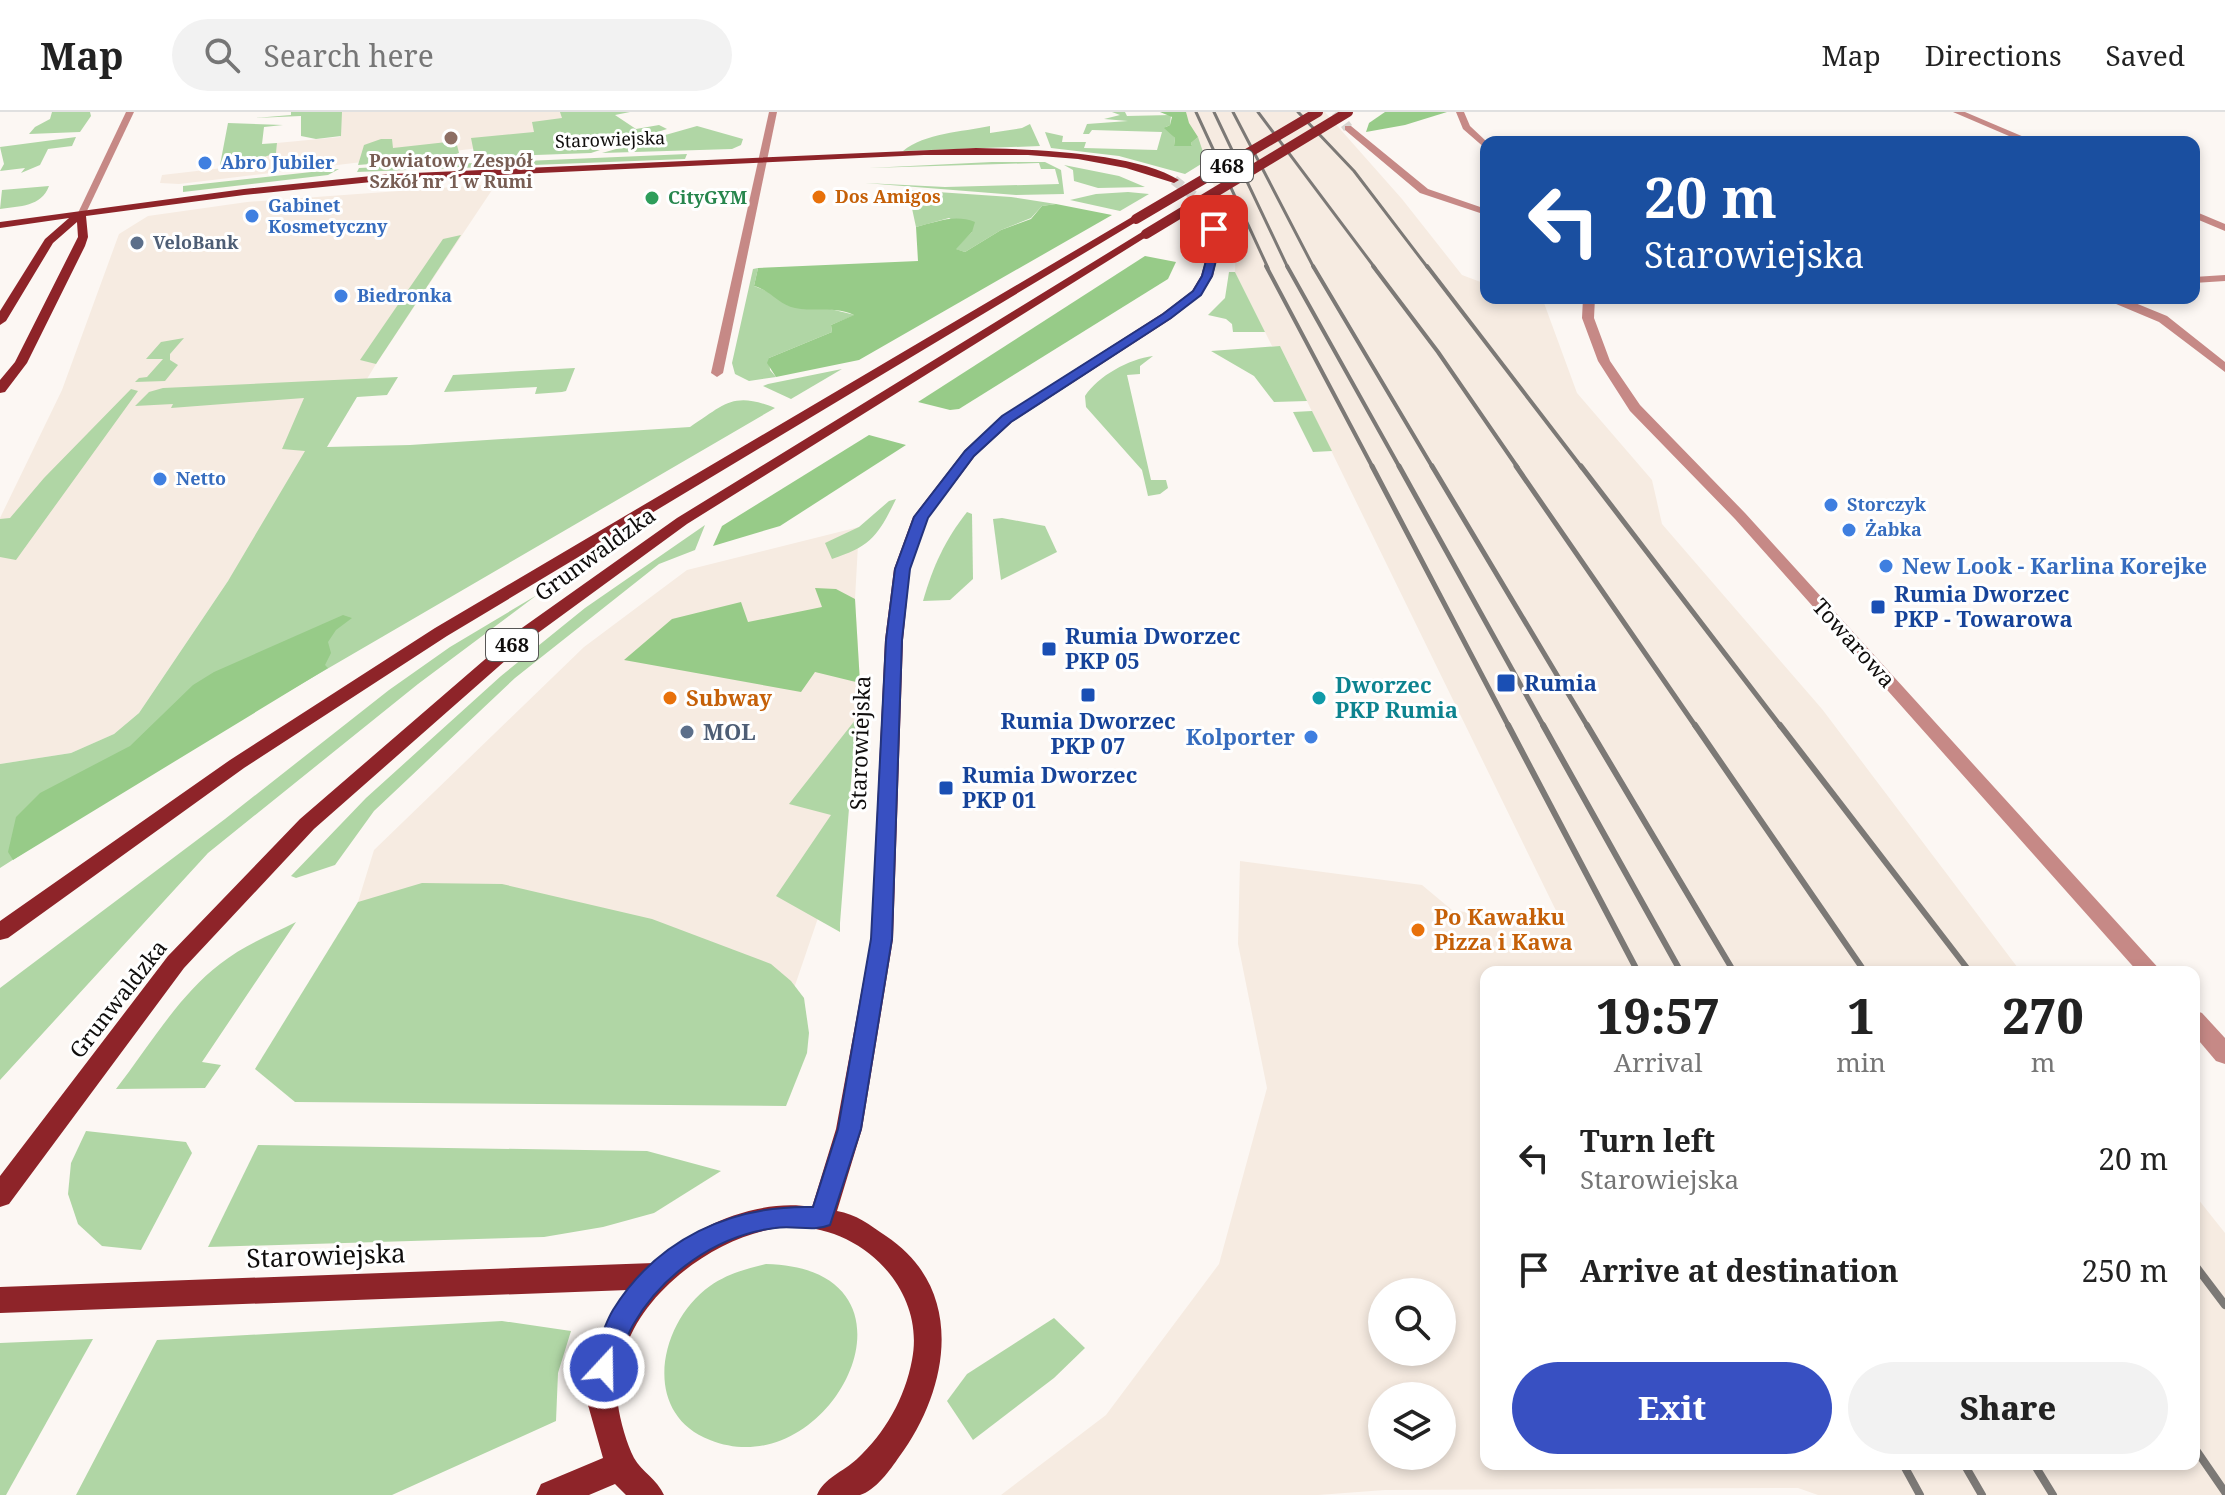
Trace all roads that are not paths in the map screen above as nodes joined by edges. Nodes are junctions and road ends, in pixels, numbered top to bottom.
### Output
1 (130, 112) edge
2 (773, 112) edge
3 (1318, 112) edge
4 (1348, 112) edge
5 (1460, 112) edge
6 (1957, 112) edge
7 (1348, 128) tunnel mouth
8 (2016, 136) edge
9 (1480, 140) edge
10 (763, 162) junction
11 (1174, 180) tunnel mouth
12 (1480, 210) edge
13 (81, 213) junction
14 (1210, 216) tunnel mouth
15 (2200, 217) edge
16 (0, 225) edge
17 (1141, 227) junction
18 (2225, 228) edge
19 (2225, 278) edge
20 (2200, 280) edge
21 (1589, 304) edge
22 (2127, 304) edge
23 (0, 321) edge
24 (2225, 368) edge
25 (717, 373) dead end
26 (0, 389) edge
27 (0, 932) edge
28 (2146, 966) edge
29 (2200, 1026) edge
30 (2225, 1054) edge
31 (0, 1196) edge
32 (822, 1218) junction
33 (655, 1276) junction
34 (0, 1300) edge
35 (620, 1466) junction
36 (552, 1495) edge
37 (648, 1495) edge
38 (833, 1495) edge

1 - 13 street
2 - 10 street
3 - 17 main road, 468, bridge
4 - 17 main road, 468, bridge
5 - 9 street
6 - 8 street
7 - 12 street
10 - 11 main road, Starowiejska
10 - 13 main road, Starowiejska
10 - 25 street
13 - 16 main road, Starowiejska
13 - 23 main road
13 - 26 main road
14 - 32 main road, Starowiejska
15 - 18 street
17 - 27 main road, Grunwaldzka / 468
17 - 31 main road, Grunwaldzka / 468
19 - 20 street
21 - 28 street, Towarowa
22 - 24 street
29 - 30 street
32 - 33 main road
32 - 38 main road
33 - 34 main road, Starowiejska
33 - 35 main road
35 - 36 main road
35 - 37 main road

